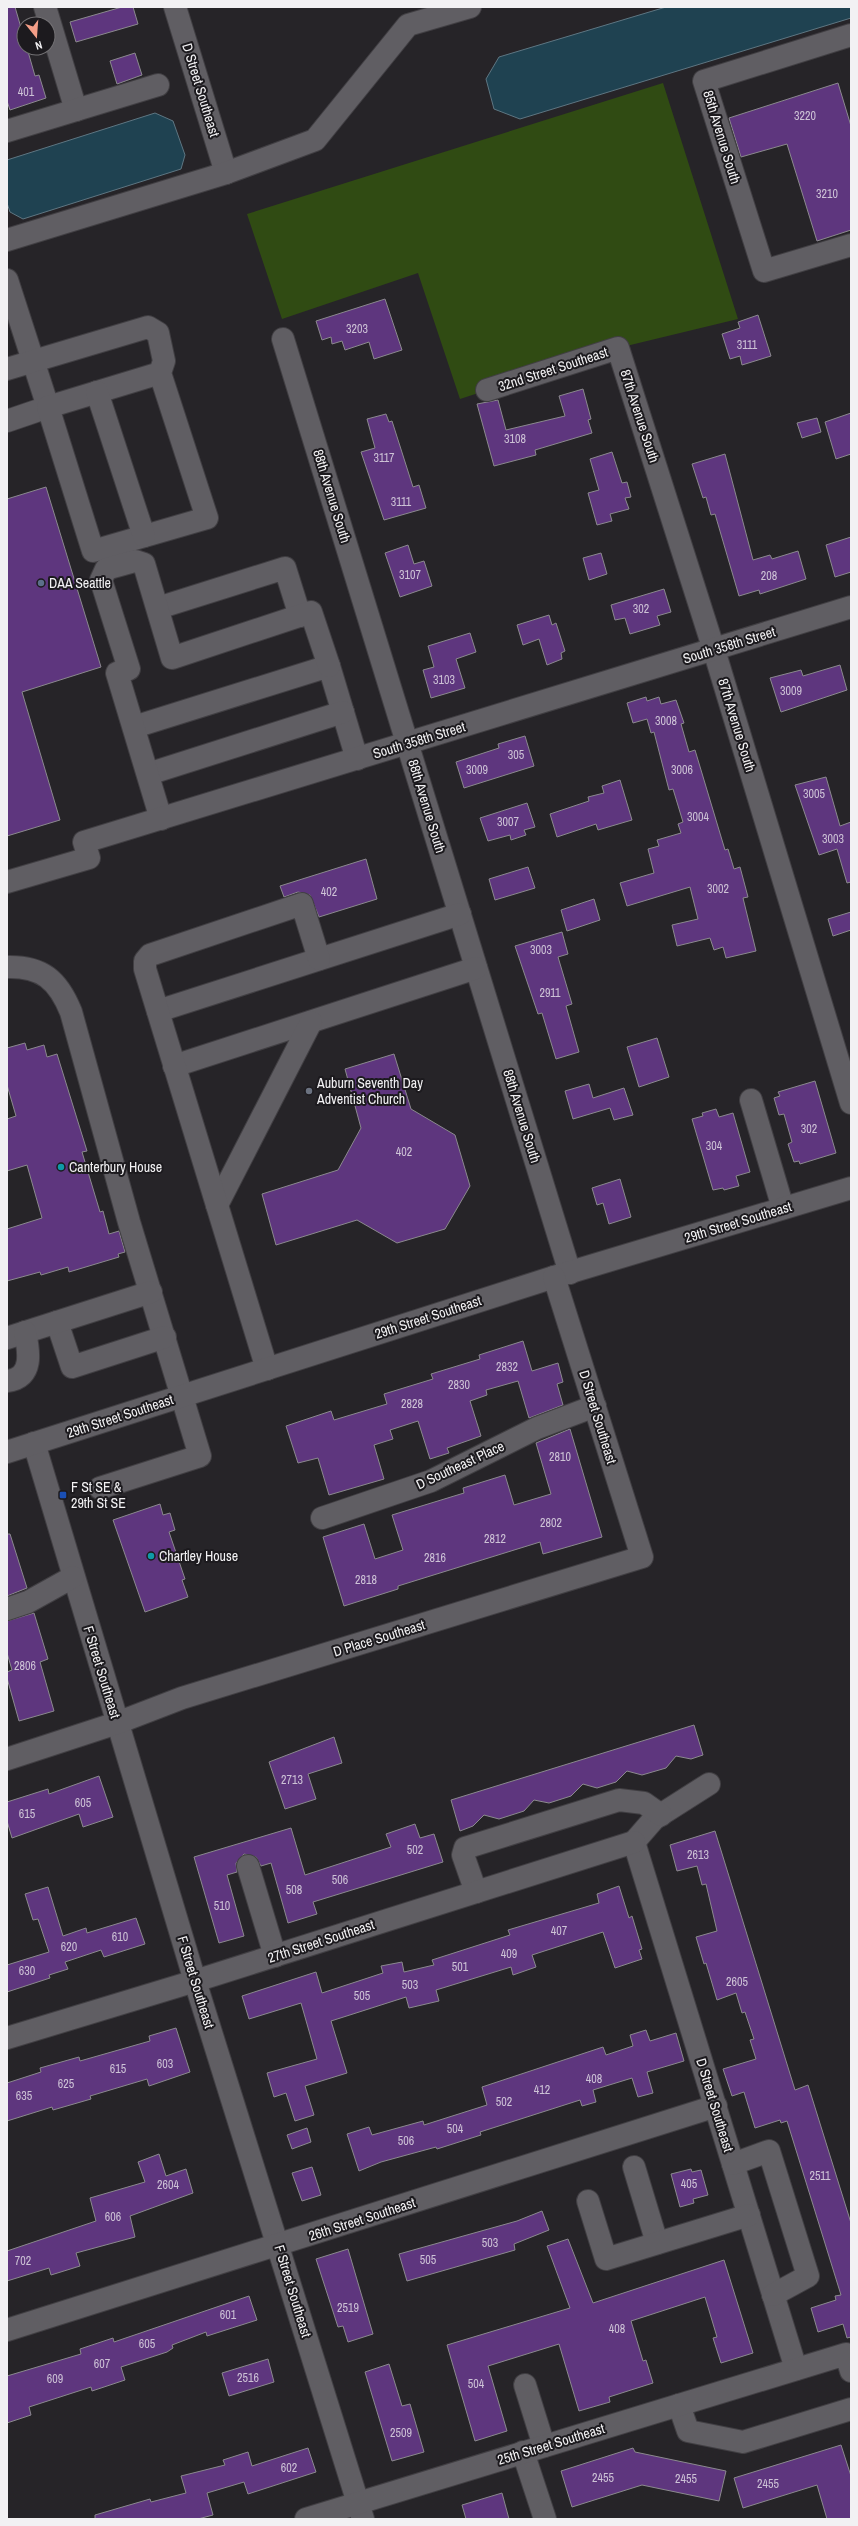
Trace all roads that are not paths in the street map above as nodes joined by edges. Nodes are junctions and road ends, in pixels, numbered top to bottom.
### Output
1 (45, 7) edge
2 (175, 7) edge
3 (470, 7) edge
4 (851, 36) edge
5 (158, 85) dead end
6 (76, 110) junction
7 (7, 131) edge
8 (226, 173) junction
9 (7, 240) edge
10 (851, 245) edge
11 (7, 280) edge
12 (283, 339) dead end
13 (618, 348) joint
14 (33, 362) junction
15 (7, 369) edge
16 (160, 373) junction
17 (487, 390) dead end
18 (97, 392) junction
19 (48, 407) junction
20 (7, 421) edge
21 (144, 536) junction
22 (851, 607) edge
23 (158, 608) junction
24 (300, 616) junction
25 (714, 650) junction
26 (329, 666) junction
27 (343, 712) junction
28 (134, 727) junction
29 (408, 744) junction
30 (357, 759) junction
31 (148, 774) junction
32 (162, 818) junction
33 (7, 882) edge
34 (460, 914) junction
35 (319, 960) junction
36 (7, 967) edge
37 (476, 968) junction
38 (158, 1011) junction
39 (311, 1022) junction
40 (174, 1066) junction
41 (751, 1100) dead end
42 (851, 1103) edge
43 (851, 1188) edge
44 (217, 1205) junction
45 (783, 1208) junction
46 (562, 1275) junction
47 (151, 1292) junction
48 (57, 1322) junction
49 (16, 1335) edge
50 (165, 1337) junction
51 (267, 1369) junction
52 (7, 1381) edge
53 (184, 1396) junction
54 (595, 1406) junction
55 (34, 1443) junction
56 (7, 1452) edge
57 (100, 1488) dead end
58 (322, 1518) dead end
59 (642, 1557) joint
60 (74, 1577) junction
61 (7, 1609) edge
62 (117, 1723) junction
63 (7, 1759) edge
64 (709, 1784) dead end
65 (661, 1815) junction
66 (634, 1842) junction
67 (248, 1866) dead end
68 (476, 1892) junction
69 (275, 1956) junction
70 (195, 1981) junction
71 (7, 2038) edge
72 (716, 2106) junction
73 (733, 2164) junction
74 (634, 2167) dead end
75 (588, 2201) dead end
76 (749, 2215) junction
77 (657, 2243) junction
78 (279, 2245) junction
79 (773, 2295) junction
80 (7, 2330) edge
81 (849, 2360) edge
82 (796, 2369) junction
83 (526, 2385) dead end
84 (679, 2405) junction
85 (851, 2409) edge
86 (544, 2446) junction
87 (524, 2452) junction
88 (361, 2511) edge
89 (306, 2519) edge
90 (546, 2519) edge

1 - 6 street
2 - 8 street, D Street Southeast
3 - 8 street
4 - 10 street, 85th Avenue South
5 - 6 street
6 - 7 street
8 - 9 street
11 - 14 street
12 - 29 street, 88th Avenue South
13 - 17 street, 32nd Street Southeast
13 - 25 street, 87th Avenue South
14 - 15 street
14 - 16 street
14 - 19 street
16 - 18 street
16 - 21 street
18 - 19 street
18 - 21 street
19 - 20 street
19 - 21 street
22 - 25 street, South 358th Street
23 - 24 street
23 - 24 street
23 - 28 street
24 - 26 street
25 - 29 street, South 358th Street
25 - 42 street, 87th Avenue South
26 - 27 street
26 - 28 street
27 - 30 street
27 - 31 street
28 - 31 street
29 - 30 street, South 358th Street
29 - 34 street, 88th Avenue South
30 - 32 street, South 358th Street
31 - 32 street
32 - 33 street, South 358th Street
34 - 35 street
34 - 37 street, 88th Avenue South
35 - 38 street
35 - 38 street
36 - 47 street
37 - 39 street
37 - 46 street, 88th Avenue South
38 - 40 street
39 - 40 street
39 - 44 street
40 - 44 street
41 - 45 street
43 - 45 street, 29th Street Southeast
44 - 51 street
45 - 46 street, 29th Street Southeast
46 - 51 street, 29th Street Southeast
46 - 54 street, D Street Southeast
47 - 48 street
47 - 50 street
48 - 49 street
48 - 50 street
49 - 52 street
50 - 53 street
51 - 53 street, 29th Street Southeast
53 - 55 street, 29th Street Southeast
53 - 57 street
54 - 58 street, D Southeast Place
54 - 59 street, D Street Southeast
55 - 56 street, 29th Street Southeast
55 - 60 street, F Street Southeast
59 - 62 street, D Place Southeast
60 - 61 street
60 - 62 street, F Street Southeast
62 - 63 street, D Place Southeast
62 - 70 street, F Street Southeast
64 - 65 street
65 - 66 street
65 - 68 street
66 - 68 street, 27th Street Southeast
66 - 72 street, D Street Southeast
67 - 69 street
68 - 69 street, 27th Street Southeast
69 - 70 street, 27th Street Southeast
70 - 71 street, 27th Street Southeast
70 - 78 street, F Street Southeast
72 - 73 street, D Street Southeast
72 - 78 street, 26th Street Southeast
73 - 76 street, D Street Southeast
73 - 79 street
74 - 77 street
75 - 77 street
76 - 77 street
76 - 79 street, D Street Southeast
78 - 80 street, 26th Street Southeast
78 - 88 street, F Street Southeast
79 - 82 street, D Street Southeast
81 - 82 street, 25th Street Southeast
82 - 84 street, 25th Street Southeast
83 - 86 street
84 - 85 street
84 - 86 street, 25th Street Southeast
86 - 87 street, 25th Street Southeast
87 - 88 street, 25th Street Southeast
87 - 90 street
88 - 89 street, 25th Street Southeast

